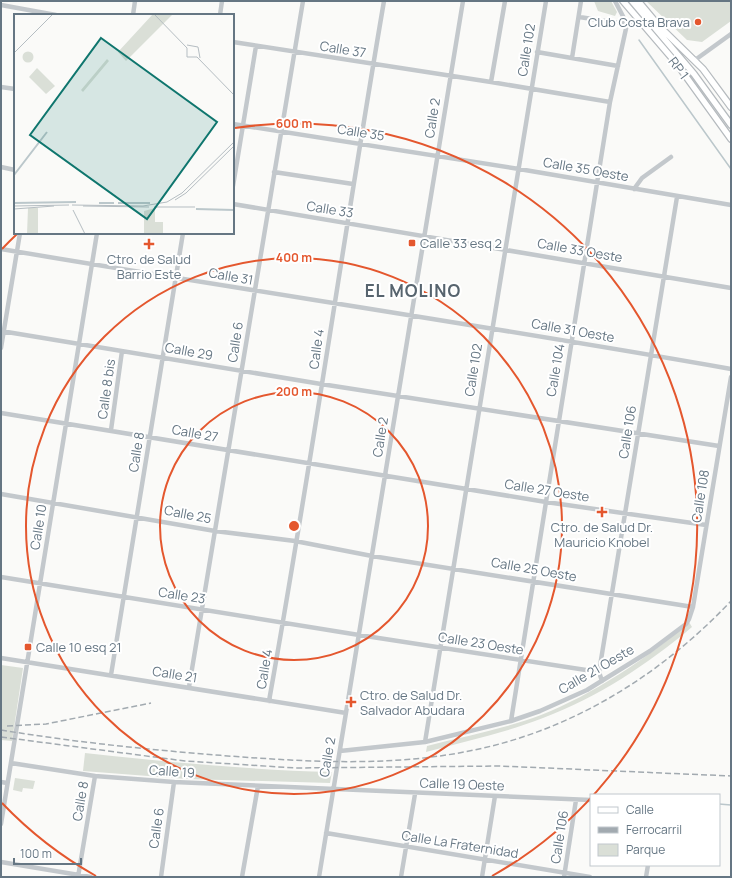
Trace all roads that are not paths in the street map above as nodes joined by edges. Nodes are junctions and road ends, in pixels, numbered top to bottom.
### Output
1 (135, 1) edge
2 (222, 1) edge
3 (304, 1) edge
4 (384, 1) edge
5 (463, 1) edge
6 (505, 1) edge
7 (546, 1) edge
8 (581, 1) edge
9 (615, 1) edge
10 (623, 1) edge
11 (632, 1) edge
12 (638, 1) edge
13 (1, 5) edge
14 (50, 14) edge
15 (133, 14) edge
16 (220, 14) edge
17 (579, 18) junction
18 (627, 24) junction
19 (644, 24) junction
20 (731, 34) edge
21 (234, 42) edge
22 (256, 46) junction
23 (295, 52) junction
24 (537, 52) junction
25 (572, 58) junction
26 (695, 60) junction
27 (373, 65) junction
28 (618, 66) junction
29 (450, 76) junction
30 (491, 82) junction
31 (1, 87) edge
32 (14, 89) edge
33 (531, 89) junction
34 (610, 102) junction
35 (731, 107) edge
36 (234, 124) edge
37 (243, 125) junction
38 (731, 125) edge
39 (281, 131) junction
40 (731, 139) edge
41 (360, 143) junction
42 (437, 156) junction
43 (671, 157) dead end
44 (1, 167) edge
45 (519, 169) junction
46 (14, 170) edge
47 (274, 172) junction
48 (234, 180) edge
49 (597, 182) junction
50 (353, 184) junction
51 (634, 189) junction
52 (677, 197) junction
53 (234, 204) edge
54 (731, 205) edge
55 (268, 210) junction
56 (346, 222) junction
57 (20, 234) edge
58 (97, 234) edge
59 (183, 234) edge
60 (424, 235) junction
61 (1, 249) edge
62 (506, 249) junction
63 (17, 252) junction
64 (584, 262) junction
65 (92, 264) junction
66 (665, 276) junction
67 (176, 278) junction
68 (731, 288) edge
69 (254, 291) junction
70 (333, 304) junction
71 (411, 316) junction
72 (491, 328) junction
73 (2, 331) edge
74 (571, 342) junction
75 (79, 343) junction
76 (1, 348) edge
77 (122, 350) junction
78 (651, 355) junction
79 (163, 357) junction
80 (731, 369) edge
81 (241, 371) junction
82 (731, 377) edge
83 (322, 384) junction
84 (398, 396) junction
85 (478, 410) junction
86 (1, 413) edge
87 (557, 422) junction
88 (66, 423) junction
89 (111, 430) junction
90 (637, 434) junction
91 (150, 437) junction
92 (719, 446) junction
93 (228, 450) junction
94 (310, 463) junction
95 (385, 476) junction
96 (466, 488) junction
97 (1, 494) edge
98 (546, 502) junction
99 (53, 503) junction
100 (626, 513) junction
101 (137, 516) junction
102 (706, 525) junction
103 (216, 531) junction
104 (296, 542) junction
105 (372, 556) junction
106 (454, 568) junction
107 (1, 577) edge
108 (532, 580) junction
109 (40, 583) junction
110 (613, 594) junction
111 (124, 597) junction
112 (693, 607) junction
113 (203, 610) junction
114 (689, 619) joint
115 (283, 623) junction
116 (358, 635) junction
117 (442, 648) junction
118 (1, 658) edge
119 (520, 661) junction
120 (27, 662) junction
121 (599, 672) junction
122 (111, 675) junction
123 (602, 681) junction
124 (189, 687) junction
125 (269, 701) junction
126 (346, 713) junction
127 (511, 721) junction
128 (425, 742) junction
129 (340, 751) junction
130 (11, 763) junction
131 (95, 776) junction
132 (1, 782) edge
133 (174, 782) junction
134 (8, 783) junction
135 (258, 786) junction
136 (333, 790) junction
137 (415, 794) junction
138 (495, 796) junction
139 (576, 800) junction
140 (590, 800) edge
141 (1, 824) edge
142 (326, 833) junction
143 (406, 846) junction
144 (485, 859) junction
145 (1, 862) edge
146 (648, 866) edge
147 (564, 875) edge
148 (78, 876) edge
149 (91, 877) edge
150 (161, 877) edge
151 (242, 877) edge
152 (319, 877) edge
153 (401, 877) edge
154 (482, 877) edge
155 (590, 877) edge
156 (646, 877) edge

1 - 15 street
2 - 16 street
3 - 23 street, Calle 6
4 - 27 street, Calle 4
5 - 29 street, Calle 2
6 - 30 street
7 - 24 street, Calle 102
8 - 17 street
9 - 18 street
10 - 19 main road, RP 1
11 - 38 main road, RP 1
12 - 26 main road
13 - 14 street
17 - 18 street
17 - 25 street
18 - 19 street
18 - 28 street, Calle 104
19 - 40 main road, RP 1
20 - 26 street
21 - 22 street, Calle 37
22 - 23 street, Calle 37
22 - 37 street
23 - 27 street, Calle 37
23 - 39 street, Calle 6
24 - 25 street
24 - 33 street, Calle 102
25 - 28 street
26 - 35 main road
27 - 29 street, Calle 37
27 - 41 street, Calle 4
28 - 34 street, Calle 104
29 - 30 street, Calle 37
29 - 42 street, Calle 2
30 - 33 street, Calle 37
31 - 32 street
33 - 34 street, Calle 37
33 - 45 street, Calle 102
34 - 49 street, Calle 104
36 - 37 street, Calle 35
37 - 39 street, Calle 35
37 - 48 street
39 - 41 street, Calle 35
39 - 47 street, Calle 6
41 - 42 street, Calle 35
41 - 50 street, Calle 4
42 - 45 street, Calle 35 Oeste
42 - 60 street, Calle 2
43 - 51 street
44 - 46 street
45 - 49 street, Calle 35 Oeste
45 - 62 street, Calle 102
47 - 50 street
47 - 55 street, Calle 6
49 - 51 street, Calle 35 Oeste
49 - 64 street, Calle 104
50 - 56 street, Calle 4
51 - 52 street, Calle 35 Oeste
52 - 54 street, Calle 35 Oeste
52 - 66 street, Calle 106
53 - 55 street, Calle 33
55 - 56 street, Calle 33
55 - 69 street, Calle 6
56 - 60 street, Calle 33
56 - 70 street, Calle 4
57 - 63 street
58 - 65 street, Calle 10
59 - 67 street, Calle 8
60 - 62 street, Calle 33 Oeste
60 - 71 street, Calle 2
61 - 63 street, Calle 31
62 - 64 street, Calle 33 Oeste
62 - 72 street, Calle 102
63 - 65 street, Calle 31
63 - 73 street
64 - 66 street, Calle 33 Oeste
64 - 74 street, Calle 104
65 - 67 street, Calle 31
65 - 75 street, Calle 10
66 - 68 street, Calle 33 Oeste
66 - 78 street, Calle 106
67 - 69 street, Calle 31
67 - 79 street, Calle 8
69 - 70 street, Calle 31
69 - 81 street, Calle 6
70 - 71 street, Calle 31
70 - 83 street, Calle 4
71 - 72 street, Calle 31 Oeste
71 - 84 street, Calle 2
72 - 74 street, Calle 31 Oeste
72 - 85 street, Calle 102
73 - 75 street, Calle 29
73 - 76 street
74 - 78 street, Calle 31 Oeste
74 - 87 street, Calle 104
75 - 77 street, Calle 29
75 - 88 street, Calle 10
77 - 79 street, Calle 29
77 - 89 street, Calle 8 bis
78 - 80 street, Calle 31 Oeste
78 - 90 street, Calle 106
79 - 81 street, Calle 29
79 - 91 street, Calle 8
81 - 83 street, Calle 29
81 - 93 street, Calle 6
82 - 92 street, Calle 108
83 - 84 street, Calle 29
83 - 94 street, Calle 4
84 - 85 street, Calle 29
84 - 95 street, Calle 2
85 - 87 street, Calle 29
85 - 96 street, Calle 102
86 - 88 street, Calle 27
87 - 90 street, Calle 29
87 - 98 street, Calle 104
88 - 89 street, Calle 27
88 - 99 street, Calle 10
89 - 91 street, Calle 27
90 - 92 street, Calle 29
90 - 100 street, Calle 106
91 - 93 street, Calle 27
91 - 101 street, Calle 8
92 - 102 street, Calle 108
93 - 94 street, Calle 27
93 - 103 street, Calle 6
94 - 95 street, Calle 27
94 - 104 street, Calle 4
95 - 96 street, Calle 27 Oeste
95 - 105 street, Calle 2
96 - 98 street, Calle 27 Oeste
96 - 106 street, Calle 102
97 - 99 street, Calle 25
98 - 100 street, Calle 27 Oeste
98 - 108 street, Calle 104
99 - 101 street, Calle 25
99 - 109 street, Calle 10
100 - 102 street, Calle 27 Oeste
100 - 110 street, Calle 106
101 - 103 street, Calle 25
101 - 111 street, Calle 8
102 - 112 street, Calle 108
103 - 104 street, Calle 25
103 - 113 street, Calle 6
104 - 105 street, Calle 25
104 - 115 street, Calle 4
105 - 106 street, Calle 25 Oeste
105 - 116 street, Calle 2
106 - 108 street, Calle 25 Oeste
106 - 117 street, Calle 102
107 - 109 street, Calle 23
108 - 110 street, Calle 25 Oeste
108 - 119 street, Calle 104
109 - 111 street, Calle 23
109 - 120 street, Calle 10
110 - 112 street, Calle 25 Oeste
110 - 121 street, Calle 106
111 - 113 street, Calle 23
111 - 122 street, Calle 8
112 - 114 street, Calle 108
113 - 115 street, Calle 23
113 - 124 street, Calle 6
114 - 123 street, Calle 21 Oeste
115 - 116 street, Calle 23
115 - 125 street, Calle 4
116 - 117 street, Calle 23 Oeste
116 - 126 street, Calle 2
117 - 119 street, Calle 23 Oeste
117 - 128 street, Calle 102
118 - 120 street, Calle 21
119 - 121 street, Calle 23 Oeste
119 - 127 street, Calle 104
120 - 122 street, Calle 21
120 - 130 street, Calle 10
121 - 123 street
122 - 124 street, Calle 21
123 - 127 street, Calle 21 Oeste
124 - 125 street, Calle 21
125 - 126 street, Calle 21
126 - 129 street, Calle 2
127 - 128 street, Calle 21 Oeste
128 - 129 street, Calle 21 Oeste
129 - 136 street, Calle 2
130 - 131 street, Calle 19
130 - 134 street, Calle 10
131 - 133 street, Calle 19
131 - 148 street, Calle 8
132 - 134 street
133 - 135 street, Calle 19
133 - 150 street, Calle 6
134 - 141 street, Calle 10
135 - 136 street, Calle 19
135 - 151 street
136 - 137 street, Calle 19 Oeste
136 - 142 street, Calle 2
137 - 138 street, Calle 19 Oeste
137 - 143 street
138 - 139 street, Calle 19 Oeste
138 - 144 street
139 - 140 street, Calle 19 Oeste
139 - 147 street, Calle 106
142 - 143 street, Calle La Fraternidad
142 - 152 street, Calle 2
143 - 144 street, Calle La Fraternidad
143 - 153 street
144 - 147 street, Calle La Fraternidad
144 - 154 street
145 - 148 street
146 - 156 street
147 - 155 street, Calle La Fraternidad
148 - 149 street

